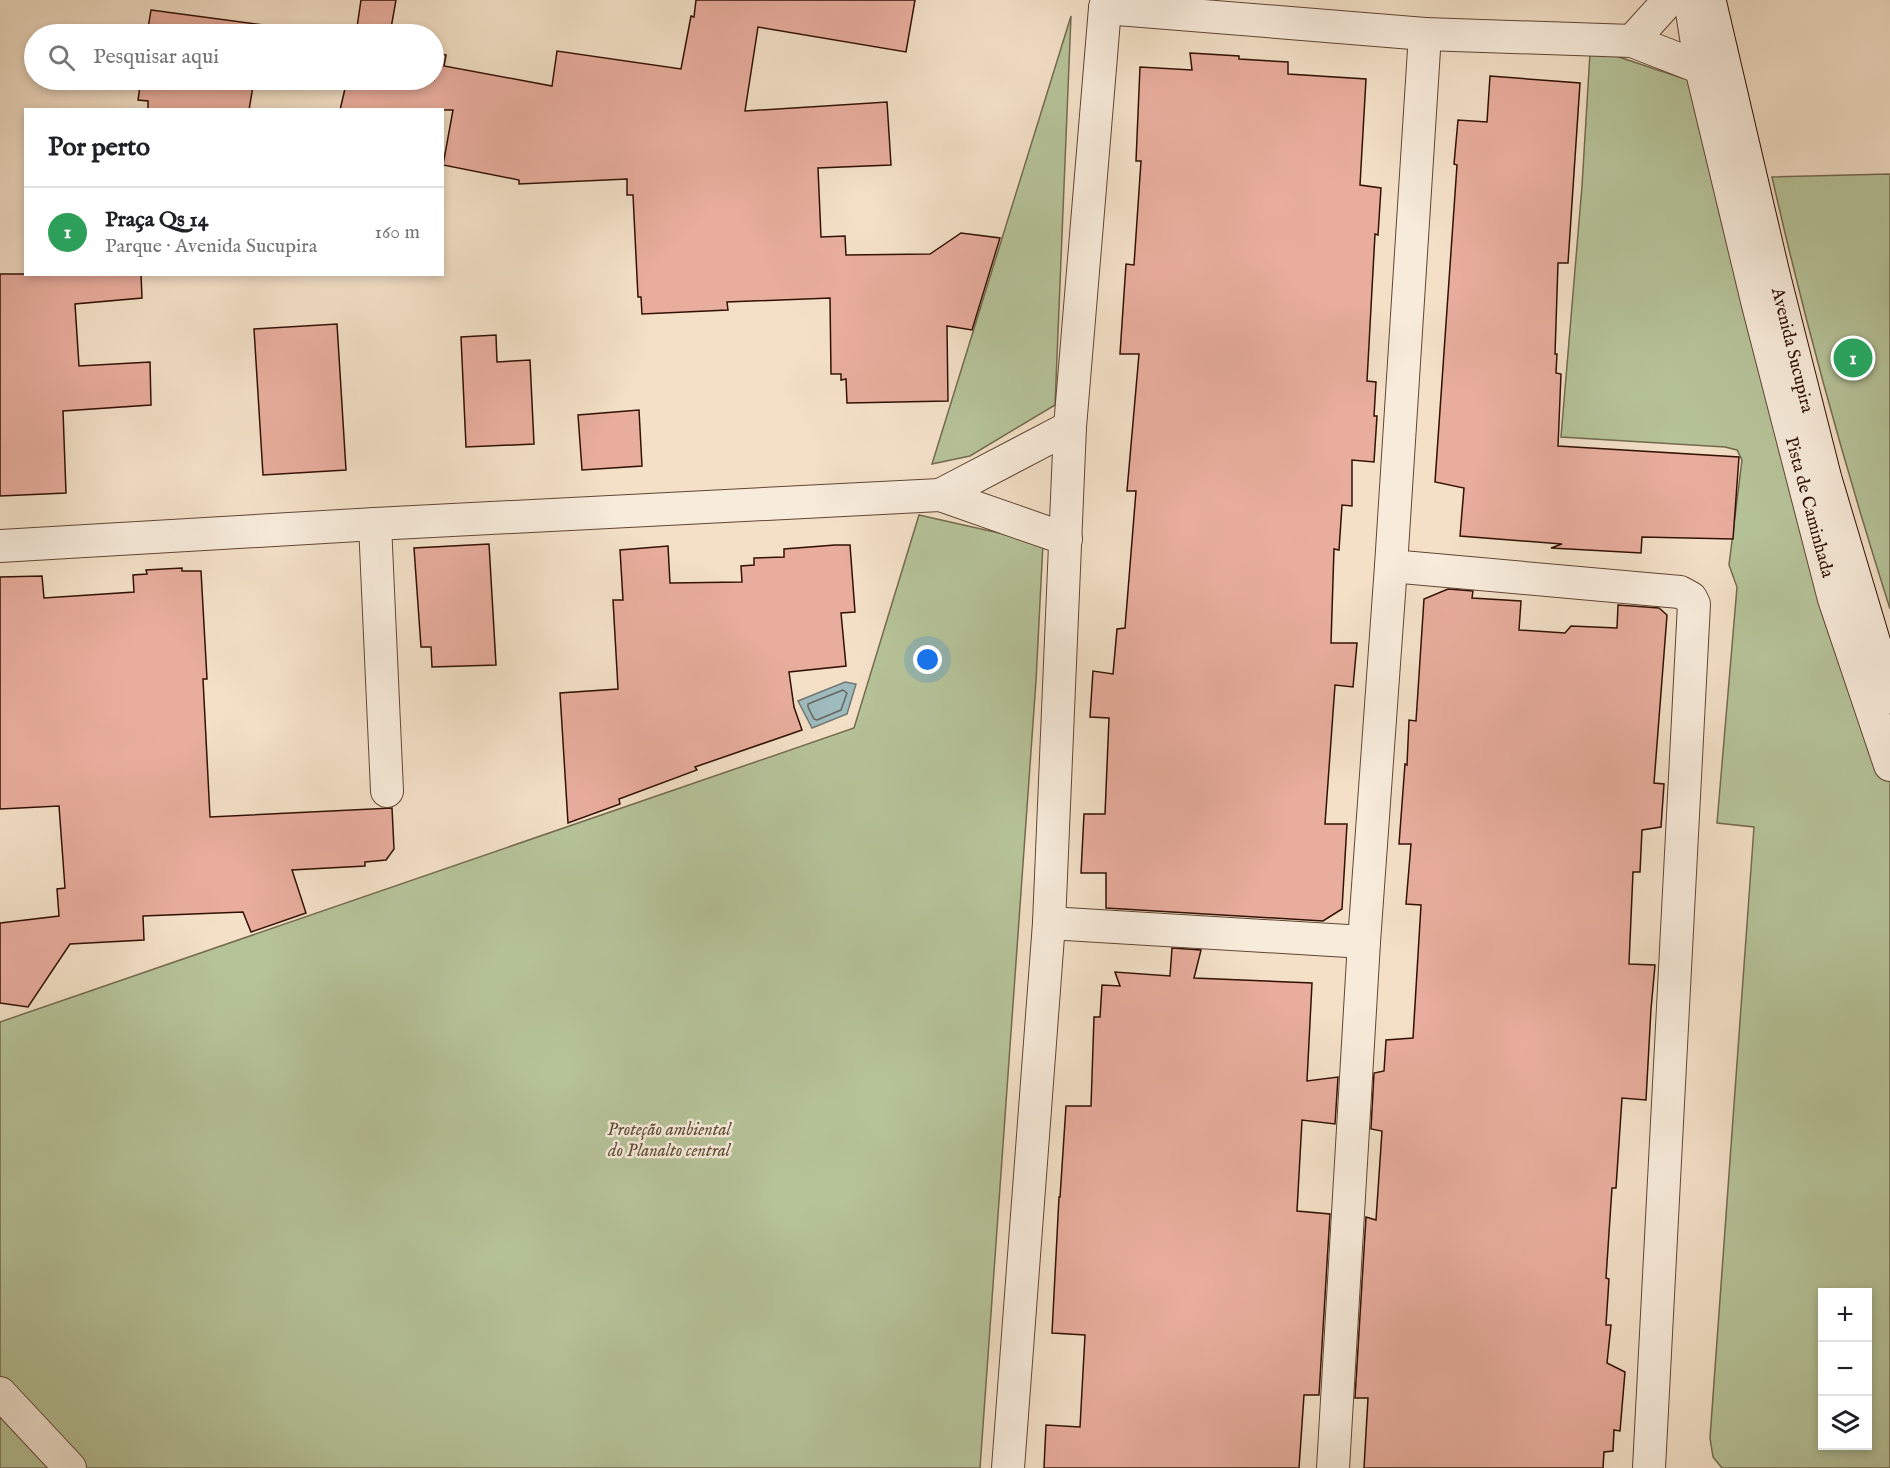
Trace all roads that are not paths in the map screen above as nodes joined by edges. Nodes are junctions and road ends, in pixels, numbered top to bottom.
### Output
1 (1669, 0) edge
2 (1690, 0) edge
3 (1709, 0) edge
4 (1106, 4) edge
5 (1425, 34) junction
6 (1632, 41) junction
7 (1714, 73) junction
8 (1070, 427) junction
9 (940, 495) junction
10 (375, 524) junction
11 (1066, 539) junction
12 (0, 546) edge
13 (1391, 566) junction
14 (1890, 697) edge
15 (1890, 765) edge
16 (387, 791) dead end
17 (1049, 923) junction
18 (1364, 942) junction
19 (0, 1393) edge
20 (70, 1468) edge
21 (1008, 1468) edge
22 (1333, 1468) edge
23 (1649, 1468) edge

1 - 6 street
2 - 7 street, Pista de Caminhada
3 - 7 street, Avenida Sucupira
4 - 5 street
4 - 8 street
5 - 6 street
5 - 13 street
6 - 7 street
7 - 14 street, Avenida Sucupira
7 - 15 street, Pista de Caminhada
8 - 9 street
8 - 11 street
9 - 10 street
9 - 11 street
10 - 12 street
10 - 16 street
11 - 17 street
13 - 18 street
13 - 23 street
17 - 18 street
17 - 21 street
18 - 22 street
19 - 20 street

